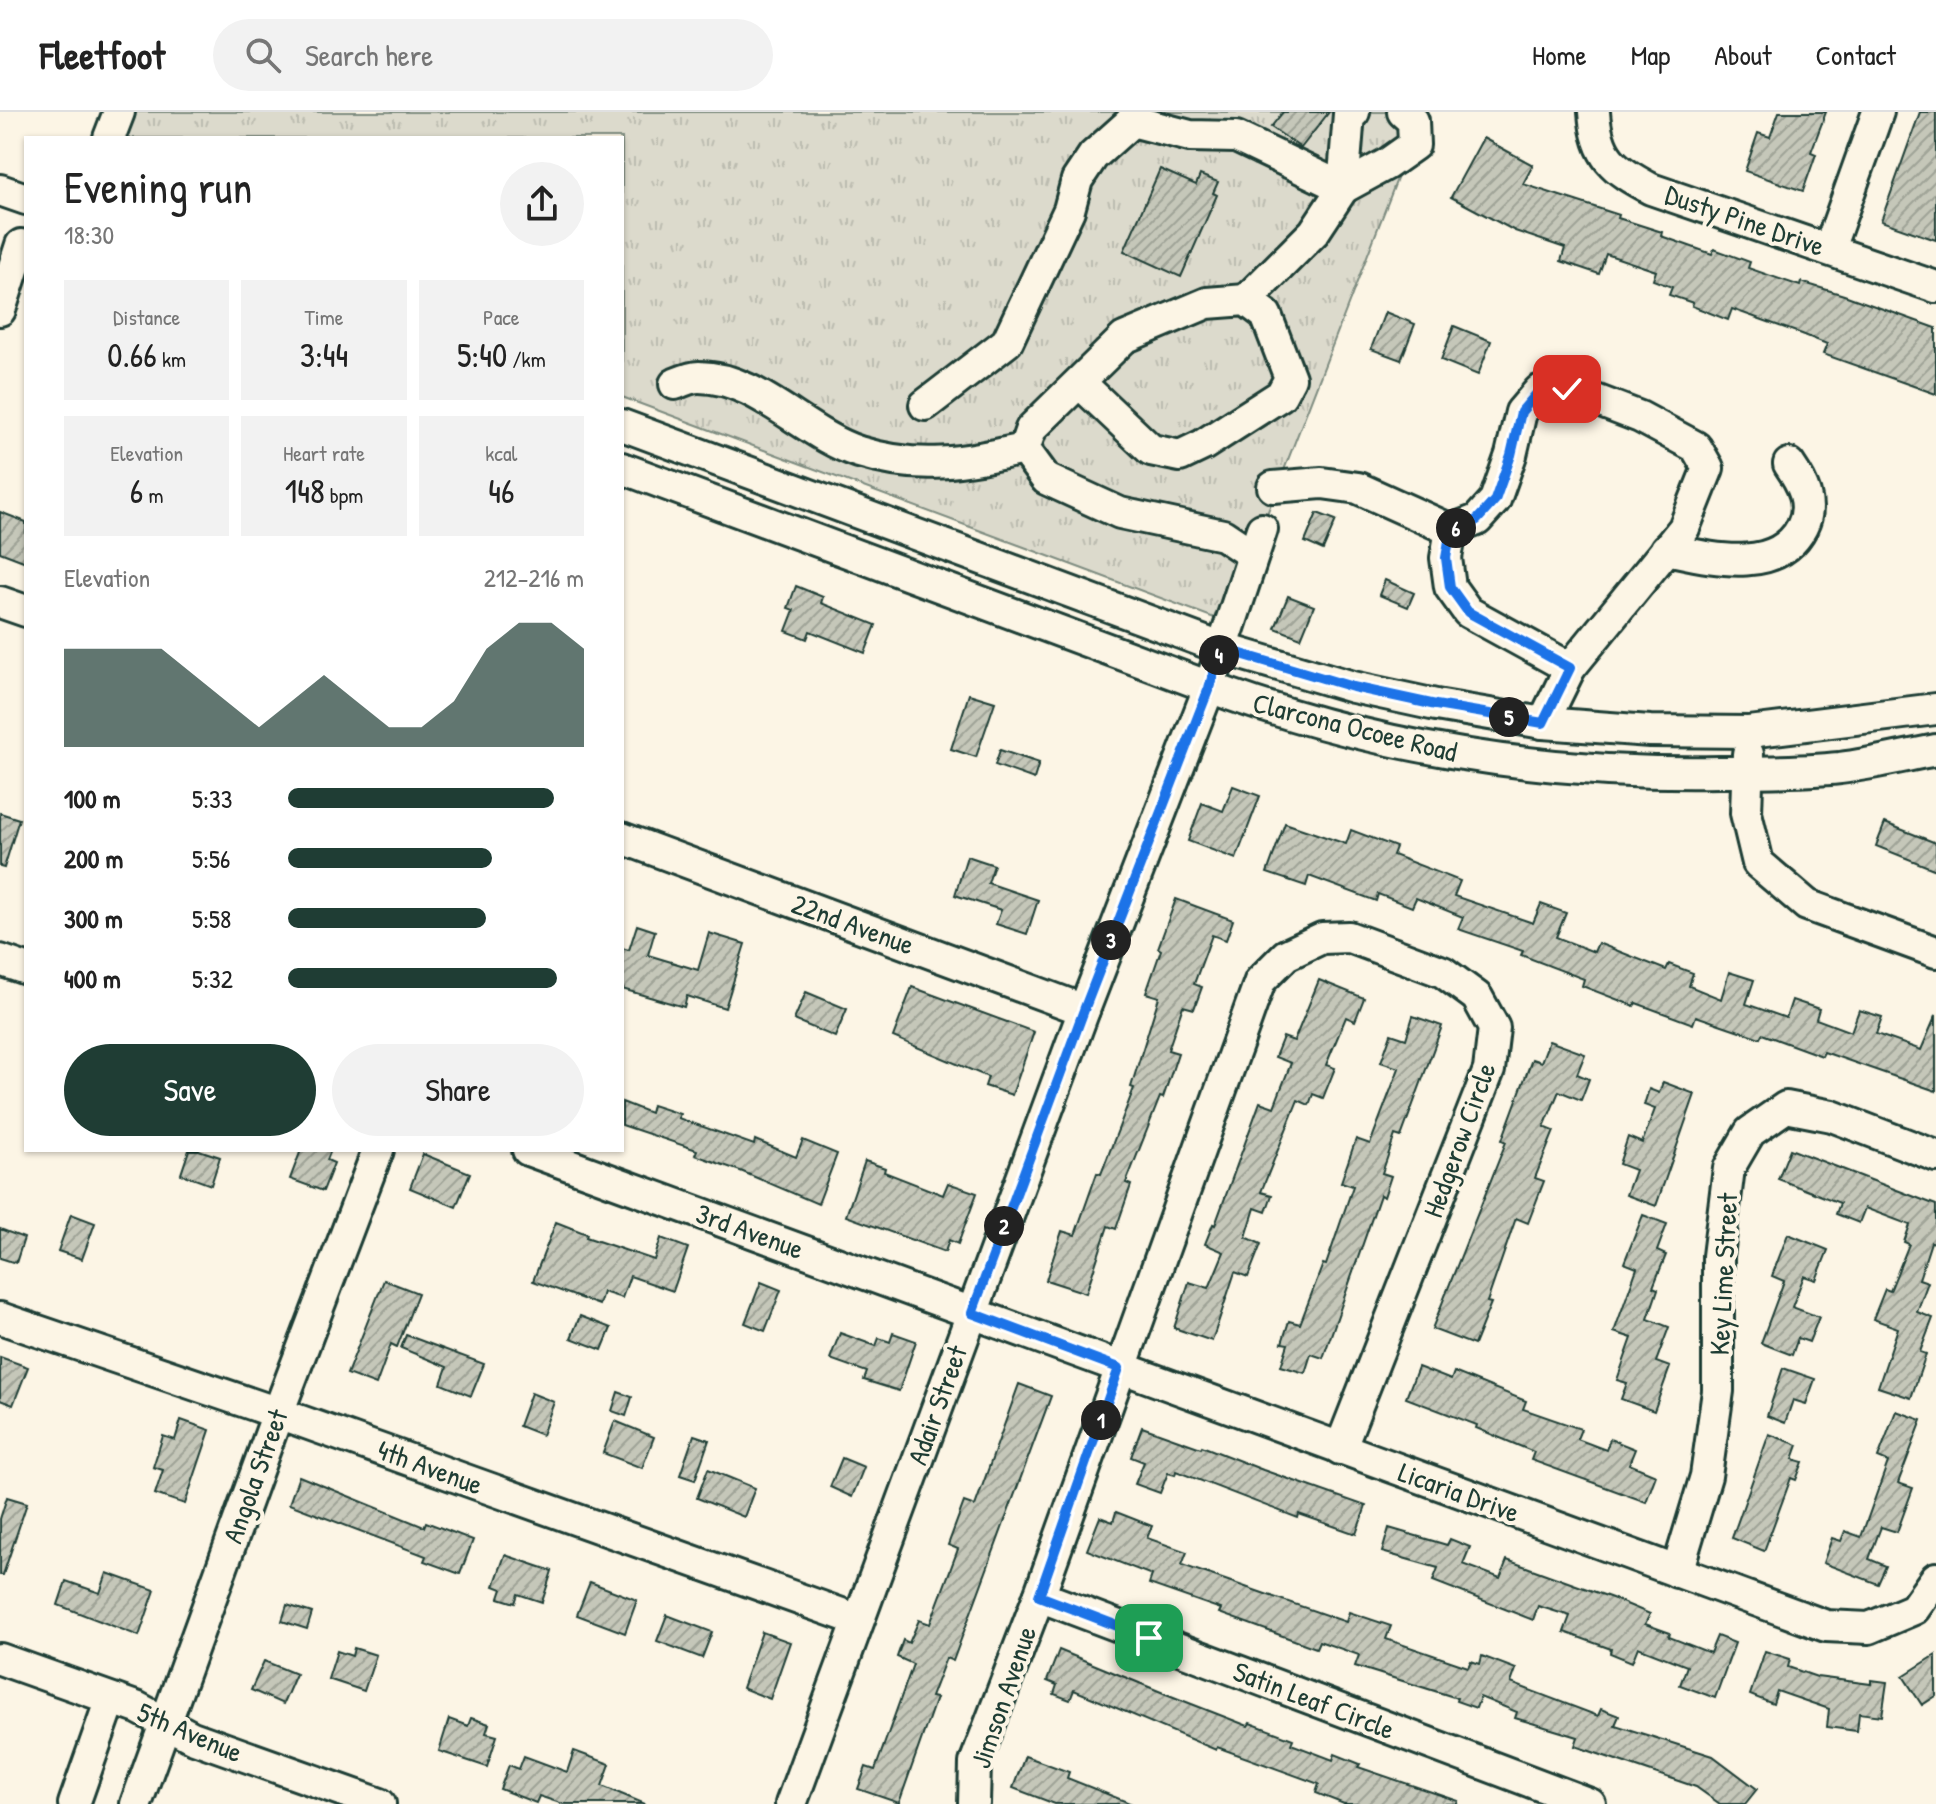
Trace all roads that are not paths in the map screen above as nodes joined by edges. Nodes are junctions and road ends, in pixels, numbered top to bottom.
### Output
1 (119, 112) edge
2 (1354, 112) edge
3 (1403, 112) edge
4 (1594, 112) edge
5 (1878, 112) edge
6 (1134, 116) edge
7 (110, 136) edge
8 (1343, 188) junction
9 (0, 190) edge
10 (24, 198) edge
11 (16, 243) edge
12 (1829, 249) junction
13 (1936, 287) edge
14 (1246, 300) junction
15 (0, 310) edge
16 (1079, 382) junction
17 (675, 384) dead end
18 (925, 405) dead end
19 (624, 426) edge
20 (1024, 449) junction
21 (1789, 464) dead end
22 (624, 474) edge
23 (1273, 487) dead end
24 (822, 501) junction
25 (1451, 530) junction
26 (1666, 549) junction
27 (0, 602) edge
28 (24, 610) edge
29 (1221, 648) junction
30 (1570, 668) junction
31 (1209, 688) junction
32 (1936, 709) edge
33 (1543, 723) junction
34 (1749, 732) junction
35 (1936, 750) edge
36 (1748, 772) junction
37 (624, 839) edge
38 (1936, 952) edge
39 (0, 960) edge
40 (24, 968) edge
41 (1084, 1010) junction
42 (377, 1152) edge
43 (533, 1152) edge
44 (1936, 1156) edge
45 (972, 1313) junction
46 (0, 1318) edge
47 (1119, 1368) junction
48 (278, 1413) junction
49 (1340, 1449) junction
50 (1677, 1572) junction
51 (1936, 1578) edge
52 (1039, 1596) junction
53 (858, 1620) junction
54 (0, 1659) edge
55 (111, 1699) junction
56 (165, 1724) junction
57 (974, 1802) edge
58 (74, 1804) edge
59 (136, 1804) edge
60 (380, 1804) edge
61 (791, 1804) edge
62 (1590, 1804) edge

1 - 7 street
2 - 8 street
3 - 8 street
4 - 12 street, Dusty Pine Drive
5 - 12 street
6 - 8 street
6 - 18 street
8 - 14 street
9 - 10 street
11 - 15 street
12 - 13 street, Dusty Pine Drive
14 - 16 street
14 - 16 street
16 - 20 street
17 - 20 street
19 - 24 street, Clarcona Ocoee Road
20 - 29 street, Adair Street
21 - 26 street
22 - 24 street
22 - 31 street, Clarcona Ocoee Road
23 - 25 street
24 - 29 street, Clarcona Ocoee Road
25 - 26 street
25 - 30 street
26 - 30 street
27 - 28 street
29 - 31 street, Adair Street
29 - 33 street, Clarcona Ocoee Road
30 - 33 street
31 - 36 street, Clarcona Ocoee Road
31 - 41 street, Adair Street
32 - 34 street, Clarcona Ocoee Road
33 - 34 street, Clarcona Ocoee Road
34 - 36 street
35 - 36 street, Clarcona Ocoee Road
36 - 38 street
37 - 41 street, 22nd Avenue
39 - 40 street
41 - 45 street, Adair Street
42 - 48 street, Angola Street
43 - 45 street, 3rd Avenue
44 - 50 street, Key Lime Street
45 - 47 street, Licaria Drive
45 - 53 street, Adair Street
46 - 48 street, 4th Avenue
47 - 49 street, Licaria Drive
47 - 49 street, Hedgerow Circle
47 - 52 street, Jimson Avenue
48 - 53 street, 4th Avenue
48 - 56 street, Angola Street
49 - 50 street, Licaria Drive
50 - 51 street, Licaria Drive
52 - 57 street, Jimson Avenue
52 - 62 street, Satin Leaf Circle
53 - 61 street, Adair Street
54 - 55 street, 5th Avenue
55 - 56 street, 5th Avenue
55 - 58 street
56 - 59 street, Angola Street
56 - 60 street, 5th Avenue

